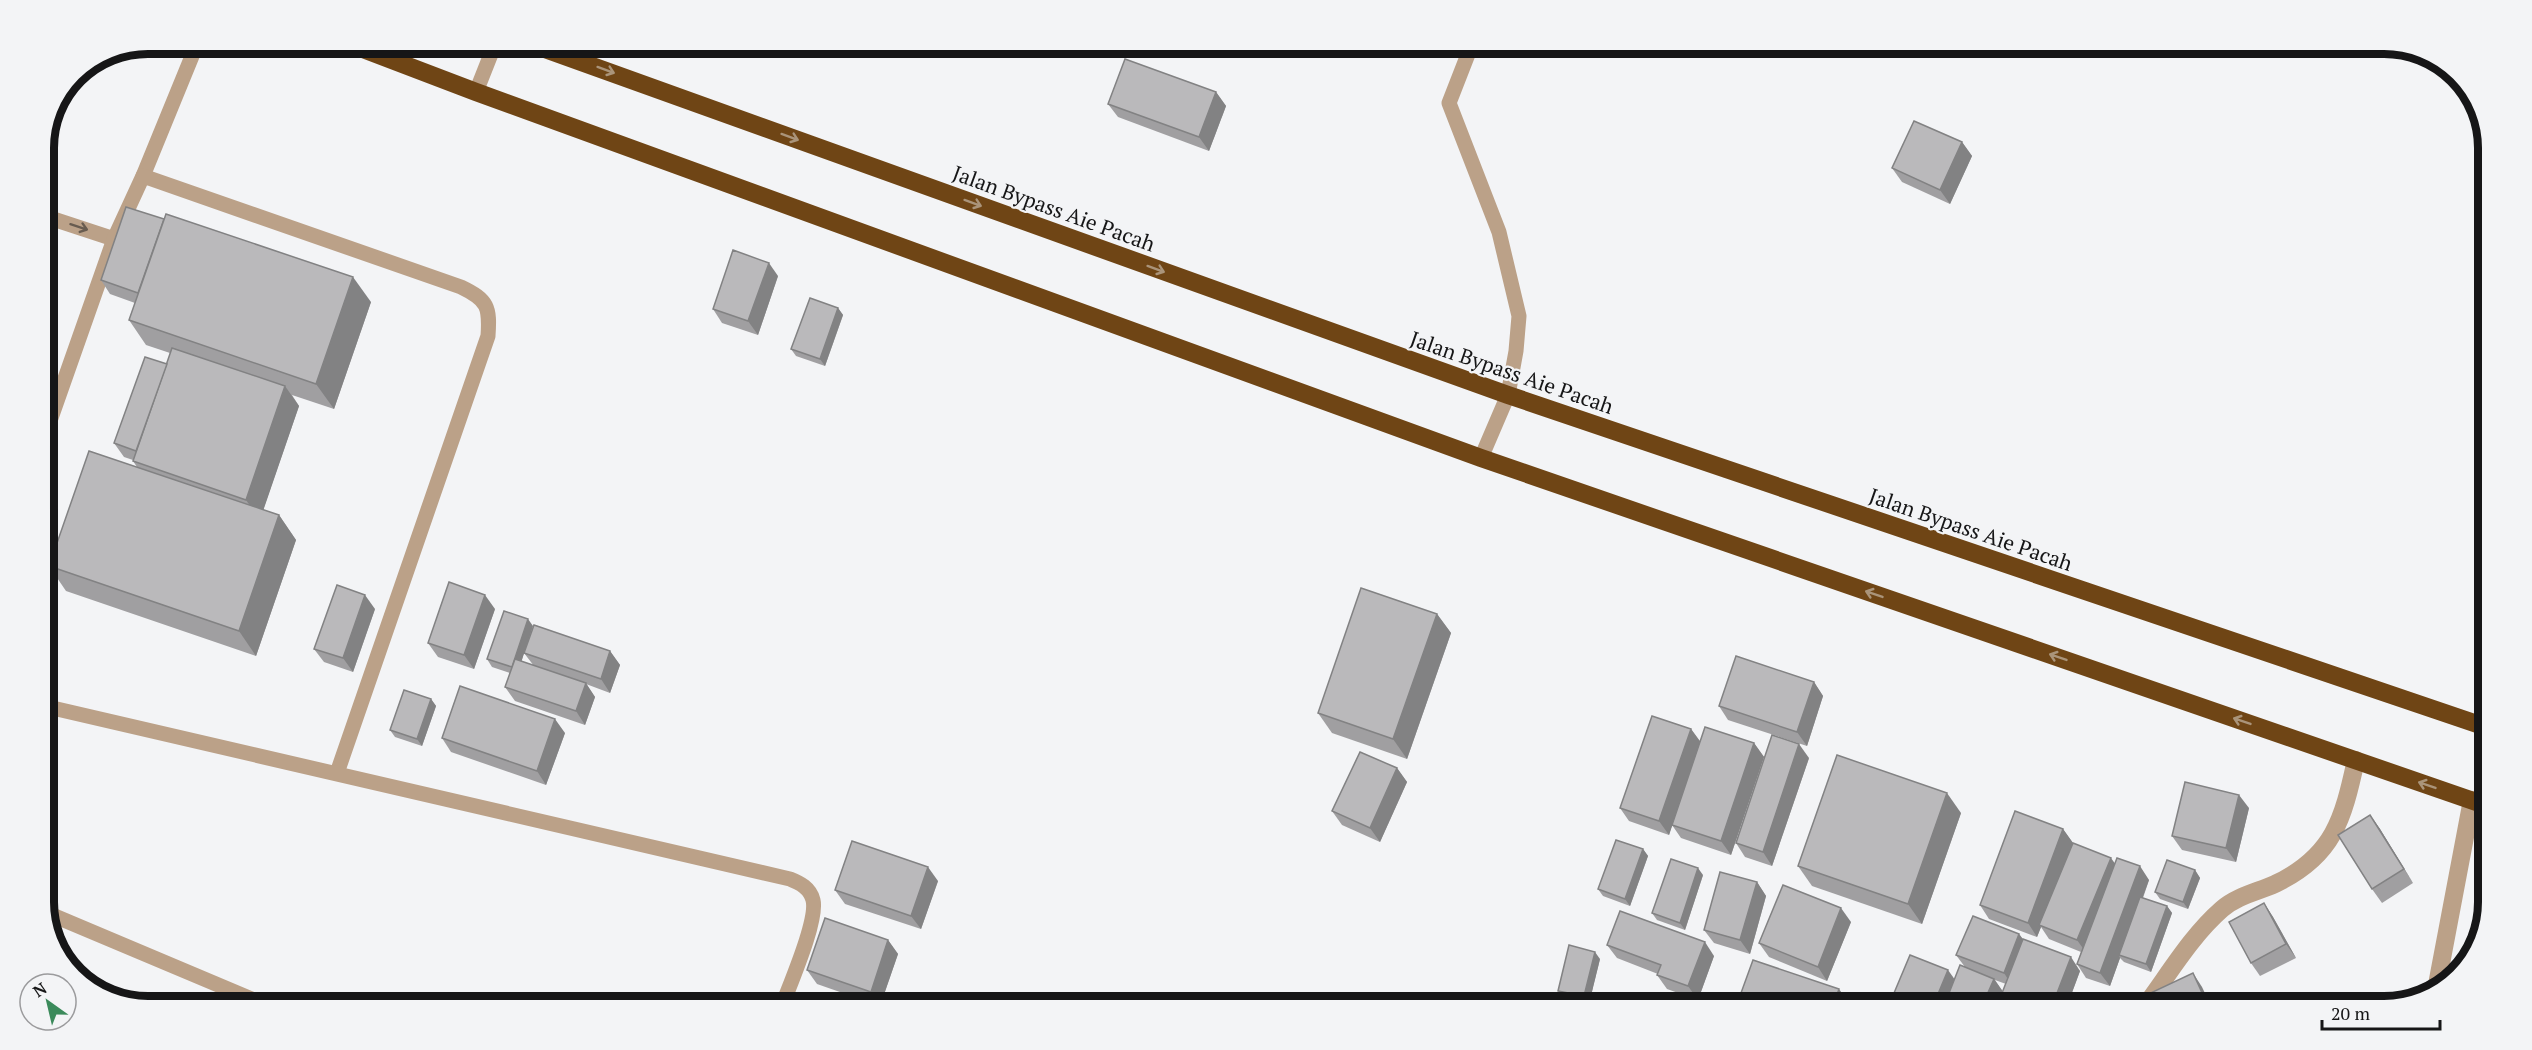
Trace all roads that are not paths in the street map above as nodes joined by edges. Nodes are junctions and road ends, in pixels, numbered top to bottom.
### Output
1 (193, 54) edge
2 (376, 54) edge
3 (491, 54) edge
4 (559, 54) edge
5 (1468, 54) edge
6 (476, 92) junction
7 (143, 176) junction
8 (54, 219) edge
9 (114, 239) junction
10 (1508, 396) junction
11 (54, 410) edge
12 (1481, 458) junction
13 (54, 708) edge
14 (2478, 724) edge
15 (2356, 760) junction
16 (337, 773) junction
17 (2477, 802) edge
18 (55, 916) edge
19 (2439, 978) edge
20 (244, 996) edge
21 (785, 996) edge
22 (2152, 996) edge

1 - 7 lane
2 - 6 highway
3 - 6 lane
4 -> 10 highway, Jalan Bypass Aie Pacah
5 - 10 lane
6 - 12 highway
7 - 9 lane
7 - 16 lane
8 -> 9 lane
9 - 11 lane
10 - 12 lane
10 - 14 highway, Jalan Bypass Aie Pacah
15 -> 12 highway
13 - 16 lane
17 -> 15 highway
15 - 22 street
16 - 21 lane
17 - 19 street
18 - 20 lane

